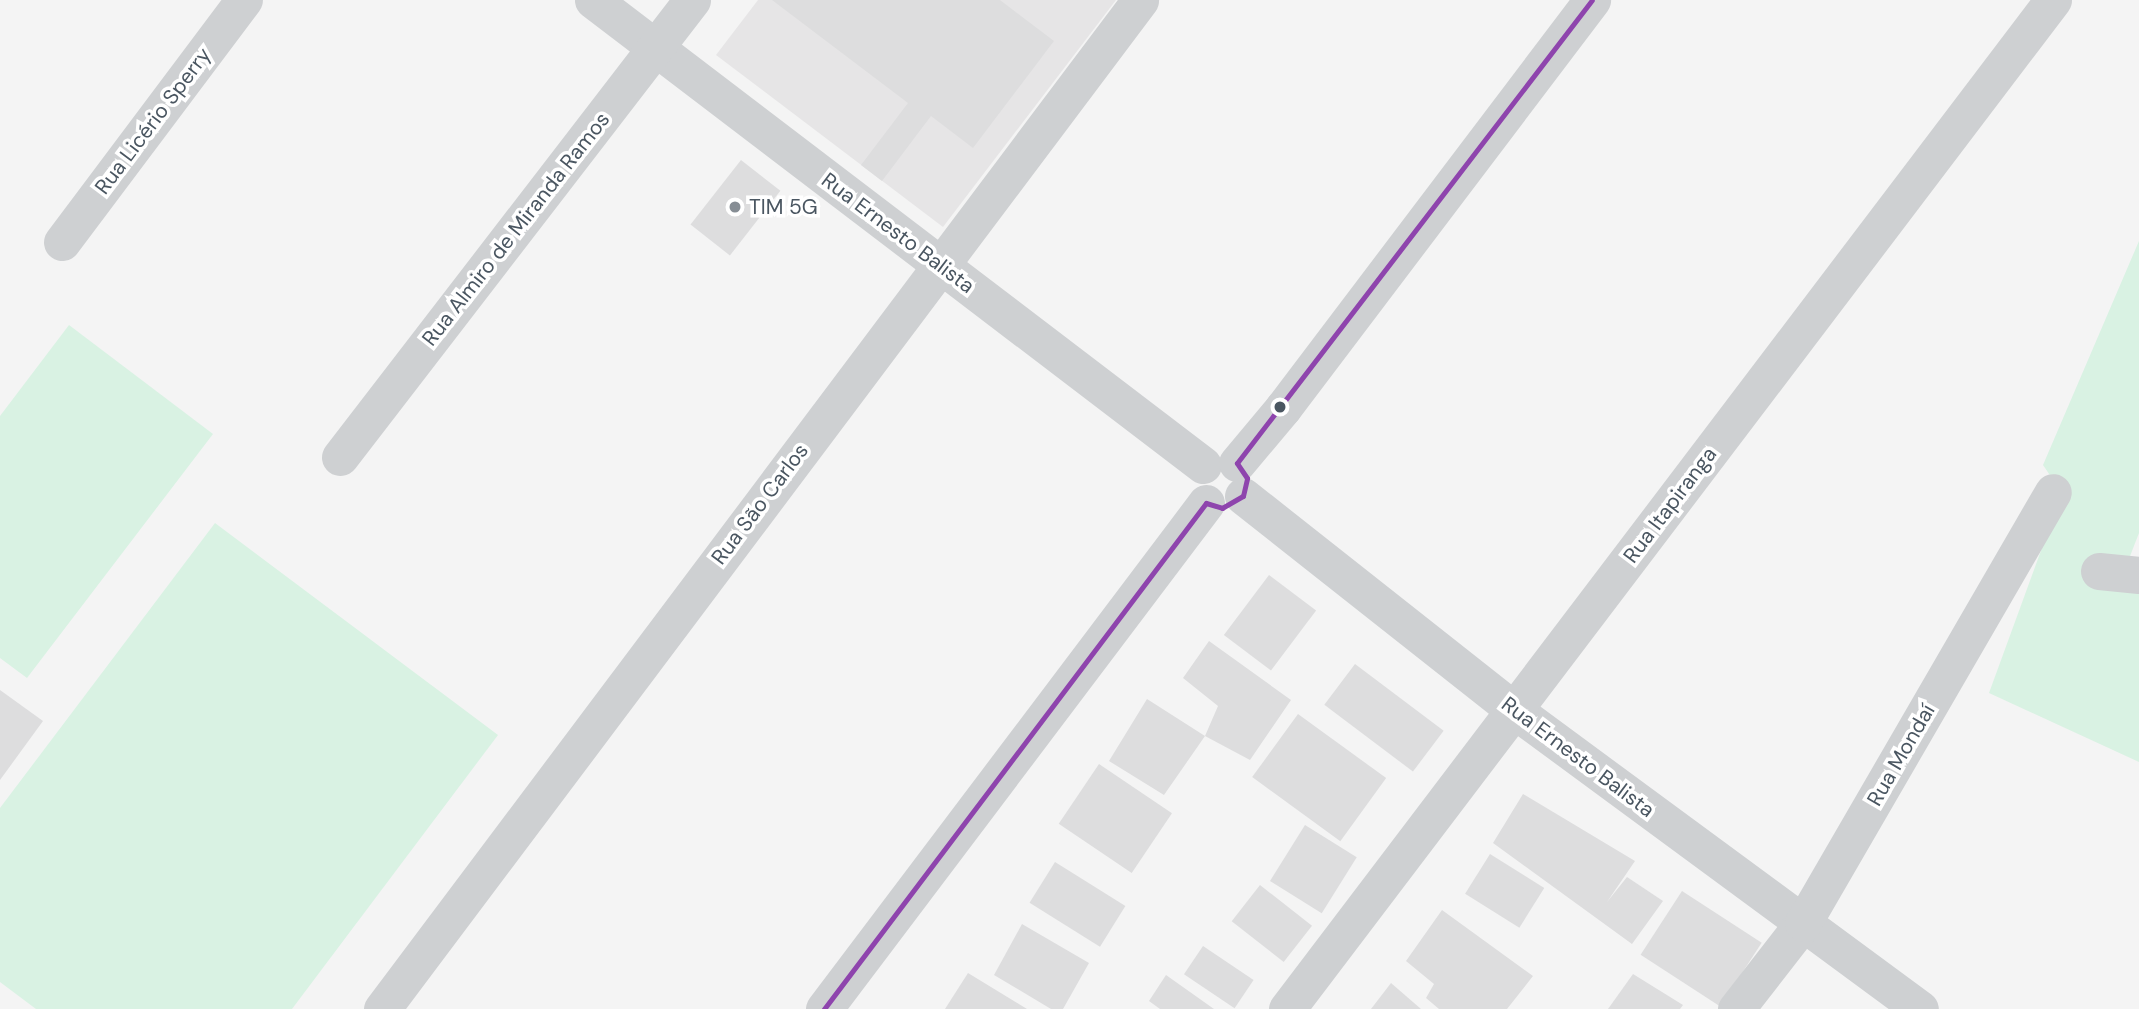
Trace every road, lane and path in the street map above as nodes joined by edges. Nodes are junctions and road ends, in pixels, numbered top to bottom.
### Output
1 (244, 0) edge
2 (593, 0) edge
3 (692, 0) edge
4 (1140, 0) edge
5 (1592, 0) edge
6 (2053, 0) edge
7 (655, 48) junction
8 (62, 242) dead end
9 (940, 264) junction
10 (340, 457) dead end
11 (1228, 475) junction
12 (2053, 492) dead end
13 (2099, 571) dead end
14 (2139, 575) edge
15 (1514, 710) junction
16 (1803, 923) junction
17 (382, 1009) edge
18 (824, 1009) edge
19 (1287, 1009) edge
20 (1736, 1009) edge
21 (1920, 1009) edge

1 - 8 street, Rua Licério Sperry
2 - 7 street, Rua Ernesto Balista
3 - 7 street, Rua Almiro de Miranda Ramos
4 - 9 street, Rua São Carlos
5 - 11 street
6 - 15 street, Rua Itapiranga
7 - 9 street, Rua Ernesto Balista
7 - 10 street, Rua Almiro de Miranda Ramos
9 - 11 street, Rua Ernesto Balista
9 - 17 street, Rua São Carlos
11 - 15 street, Rua Ernesto Balista
11 - 18 street
12 - 16 street, Rua Mondaí
13 - 14 street
15 - 16 street, Rua Ernesto Balista
15 - 19 street, Rua Itapiranga
16 - 20 street, Rua Mondaí
16 - 21 street, Rua Ernesto Balista

